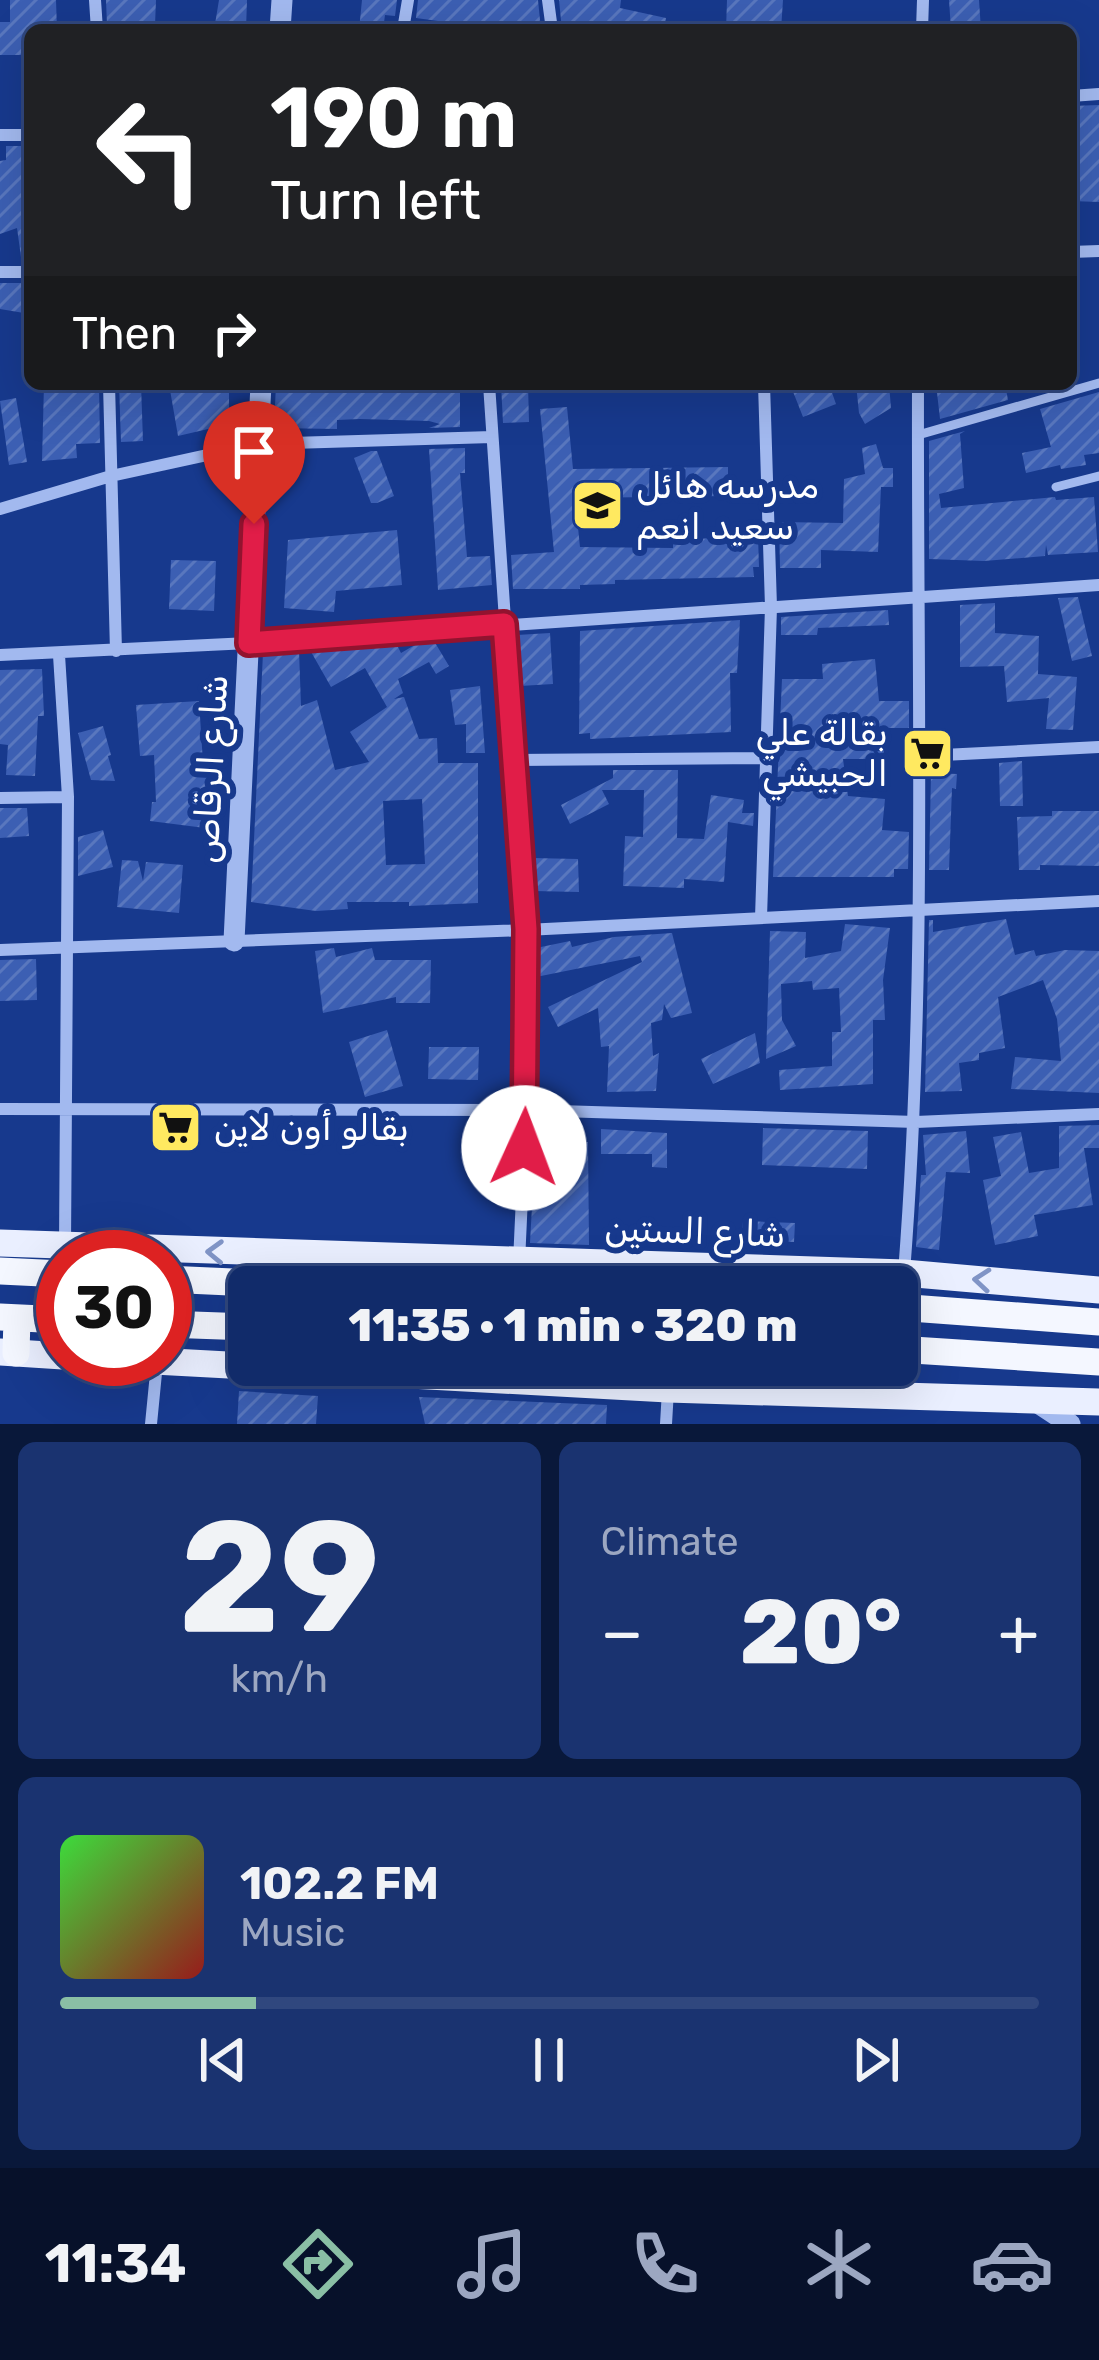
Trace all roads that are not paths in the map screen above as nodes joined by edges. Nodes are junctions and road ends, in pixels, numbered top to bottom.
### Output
1 (110, 390) edge
2 (261, 390) edge
3 (489, 390) edge
4 (764, 390) edge
5 (919, 390) edge
6 (1075, 390) edge
7 (918, 435) junction
8 (492, 436) junction
9 (258, 444) junction
10 (110, 476) junction
11 (1099, 476) edge
12 (1055, 487) dead end
13 (0, 509) edge
14 (1099, 585) edge
15 (918, 594) junction
16 (771, 607) junction
17 (504, 624) junction
18 (249, 643) junction
19 (116, 651) junction
20 (0, 655) edge
21 (59, 655) junction
22 (1099, 747) edge
23 (922, 756) junction
24 (767, 758) junction
25 (514, 760) junction
26 (68, 797) junction
27 (0, 798) edge
28 (1099, 901) edge
29 (918, 910) junction
30 (761, 918) junction
31 (526, 929) junction
32 (234, 941) junction
33 (64, 947) junction
34 (0, 950) edge
35 (0, 1109) edge
36 (68, 1110) junction
37 (526, 1110) junction
38 (1099, 1114) edge
39 (916, 1122) junction
40 (65, 1230) edge
41 (0, 1243) edge
42 (36, 1253) edge
43 (304, 1256) junction
44 (192, 1258) edge
45 (519, 1262) junction
46 (36, 1265) edge
47 (303, 1266) edge
48 (647, 1266) edge
49 (905, 1266) edge
50 (0, 1271) edge
51 (918, 1275) edge
52 (192, 1280) edge
53 (228, 1282) edge
54 (1099, 1290) edge
55 (918, 1308) edge
56 (9, 1318) edge
57 (1099, 1322) edge
58 (192, 1325) edge
59 (228, 1326) edge
60 (918, 1350) edge
61 (8, 1353) edge
62 (1099, 1362) edge
63 (192, 1363) edge
64 (155, 1386) edge
65 (668, 1389) junction
66 (1033, 1400) junction
67 (1099, 1402) edge
68 (151, 1424) edge
69 (666, 1424) edge
70 (1070, 1424) edge

1 - 10 street
2 - 9 street, شارع الرقاص
3 - 8 street
4 - 16 street
5 - 7 street
6 - 7 lane
7 - 15 street
8 - 9 street
8 - 17 street
9 - 10 street
9 - 18 street, شارع الرقاص
10 - 13 street
10 - 19 street
11 - 12 lane
14 - 15 street
15 - 16 street
15 - 23 street
16 - 17 street
16 - 24 street
17 - 18 street
17 - 25 street
18 - 19 street
18 - 32 street, شارع الرقاص
19 - 21 street
20 - 21 street
21 - 26 street
22 - 23 street
23 - 29 street
24 - 25 street
24 - 30 street
25 - 31 street
26 - 27 street
26 - 33 street
28 - 29 street
29 - 30 street
29 - 39 street
30 - 31 street
31 - 32 street
31 - 37 street
32 - 33 street
33 - 34 street
33 - 36 street
35 - 36 street
36 - 37 street
36 - 40 street
37 - 39 street
37 - 45 street
38 - 39 street
39 - 49 street
41 - 42 main road, شارع الستين
43 -> 44 main road, شارع الستين
43 - 45 main road, شارع الستين
43 - 47 highway
45 - 48 main road, شارع الستين
46 - 50 highway, شارع الستين
54 -> 51 main road, شارع الستين
52 - 53 highway
55 - 57 highway
56 - 61 highway
58 - 59 highway
60 - 62 highway
63 - 65 main road
64 - 68 street
65 - 66 main road
65 - 69 street
66 - 67 main road
66 - 70 street

